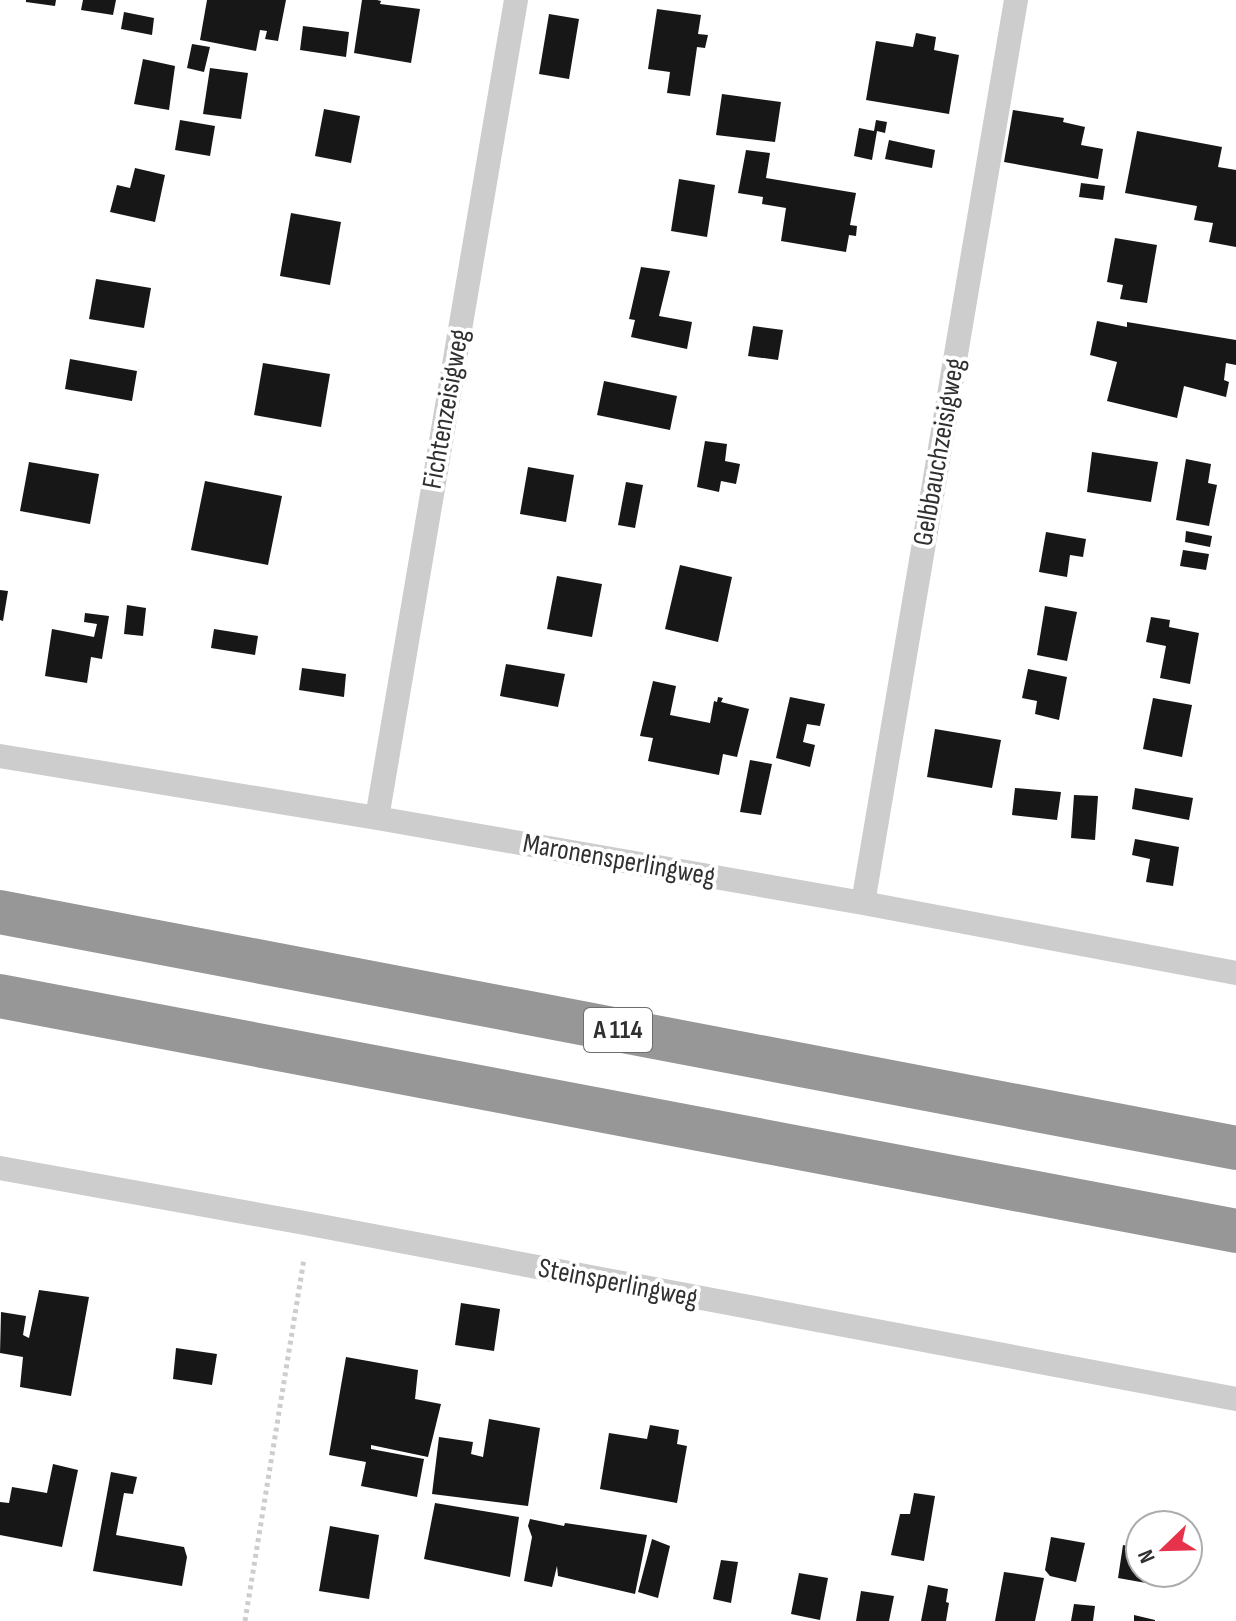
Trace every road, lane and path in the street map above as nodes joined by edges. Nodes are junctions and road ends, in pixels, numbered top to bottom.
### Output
1 (516, 0) edge
2 (1016, 0) edge
3 (0, 756) edge
4 (377, 818) junction
5 (863, 903) junction
6 (0, 912) edge
7 (1236, 973) edge
8 (0, 996) edge
9 (1236, 1148) edge
10 (0, 1168) edge
11 (310, 1224) junction
12 (1236, 1231) edge
13 (1236, 1399) edge
14 (245, 1621) edge

1 - 4 lane, Fichtenzeisigweg
2 - 5 lane, Gelbbauchzeisigweg
3 - 4 lane, Maronensperlingweg
4 - 5 lane, Maronensperlingweg
5 - 7 lane, Maronensperlingweg
6 - 9 highway, A 114
8 - 12 highway
10 - 11 lane, Steinsperlingweg
11 - 13 lane, Steinsperlingweg
11 - 14 path

